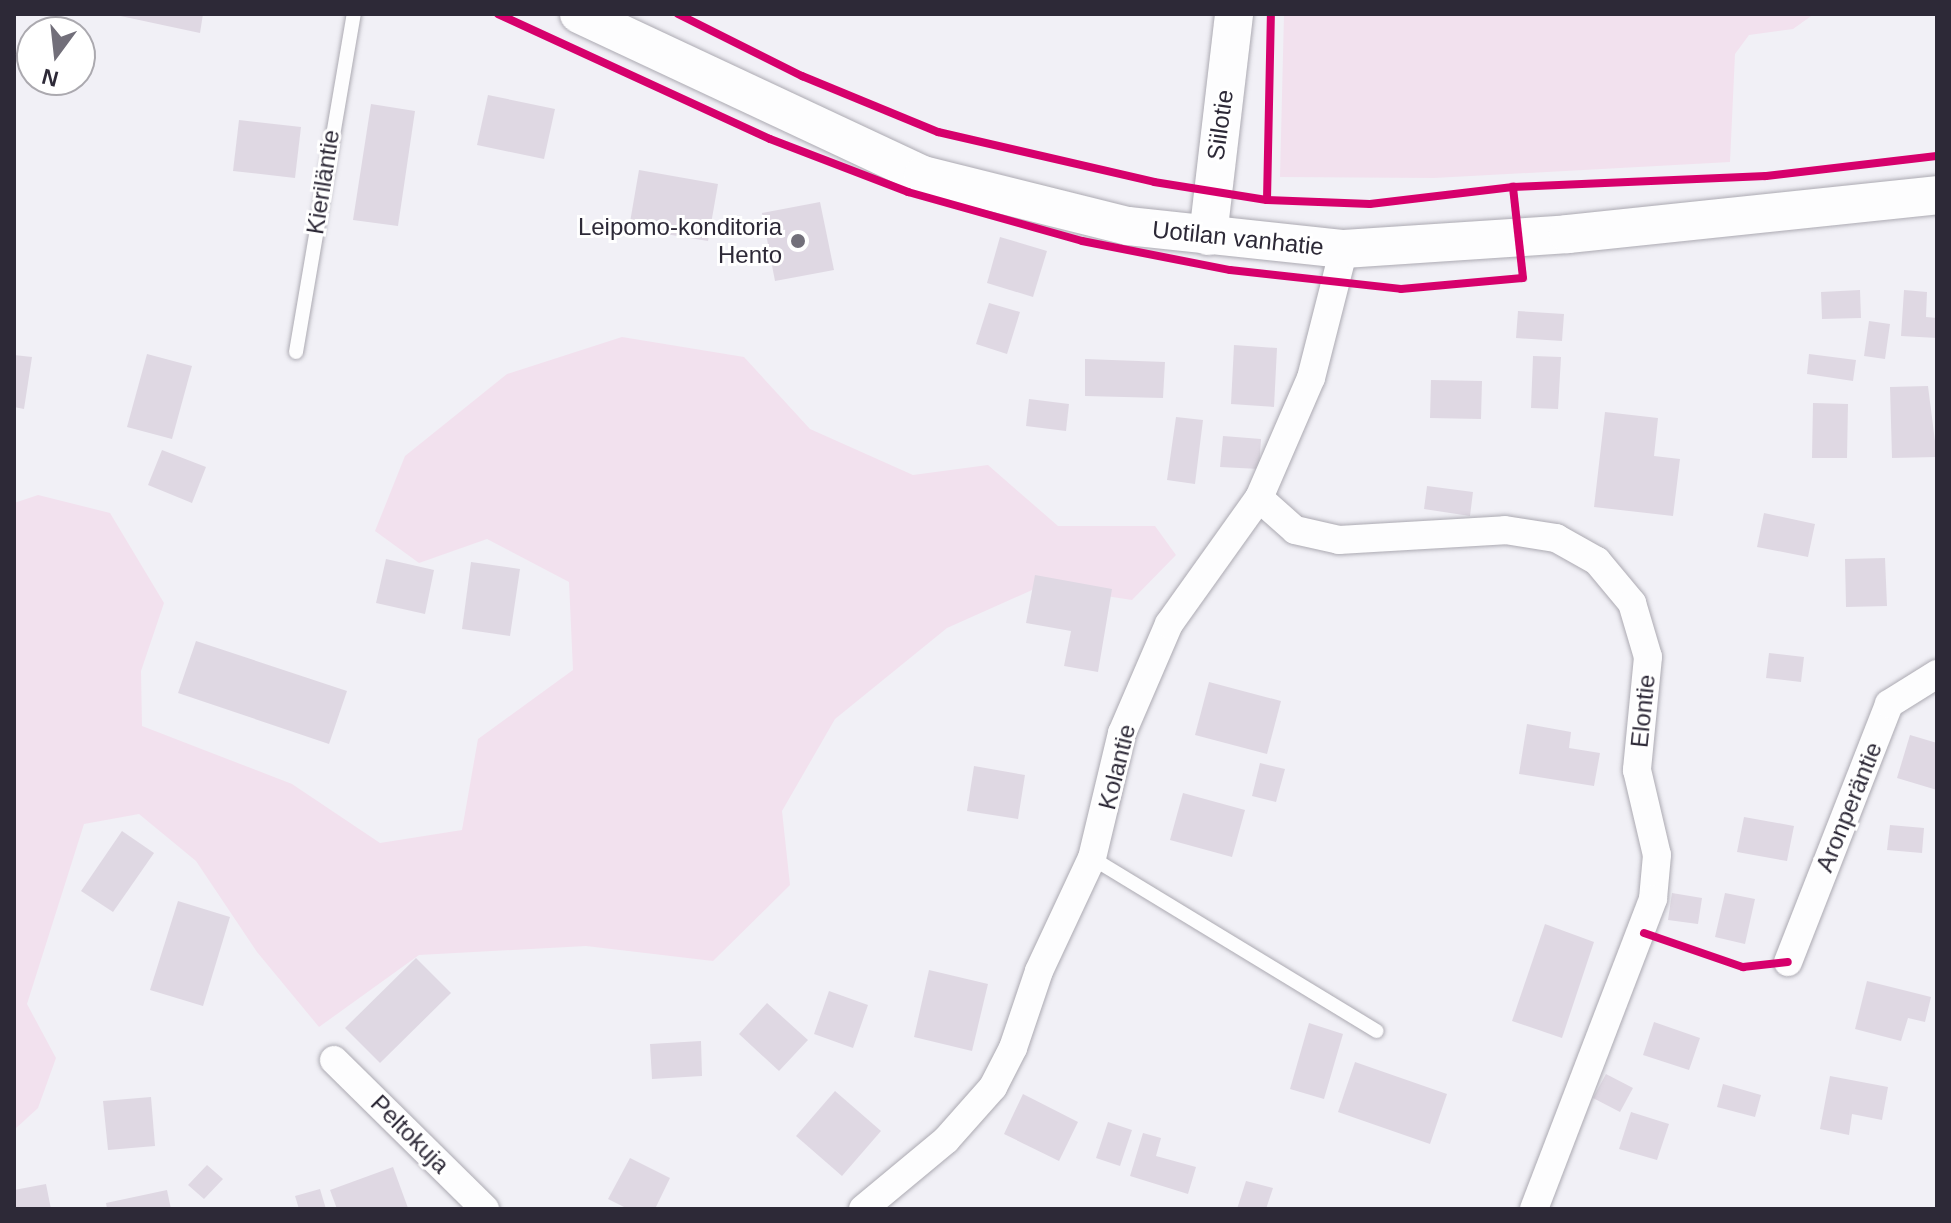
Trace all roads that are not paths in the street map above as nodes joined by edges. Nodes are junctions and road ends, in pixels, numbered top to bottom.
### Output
1 (354, 14) edge
2 (579, 14) edge
3 (1234, 14) edge
4 (1937, 195) edge
5 (1208, 236) junction
6 (1344, 249) junction
7 (296, 352) dead end
8 (1259, 498) junction
9 (1937, 674) edge
10 (1092, 858) junction
11 (1788, 962) dead end
12 (1377, 1031) dead end
13 (334, 1060) dead end
14 (485, 1209) edge
15 (863, 1209) edge
16 (1534, 1209) edge

1 - 7 lane, Kieriläntie
2 - 5 main road, Uotilan vanhatie
3 - 5 main road, Siilotie
4 - 6 main road, Uotilan vanhatie
5 - 6 main road, Uotilan vanhatie
6 - 8 street, Kolantie
8 - 10 street, Kolantie
8 - 16 street, Elontie
9 - 11 street, Aronperäntie
10 - 12 lane
10 - 15 street, Kolantie
13 - 14 street, Peltokuja

